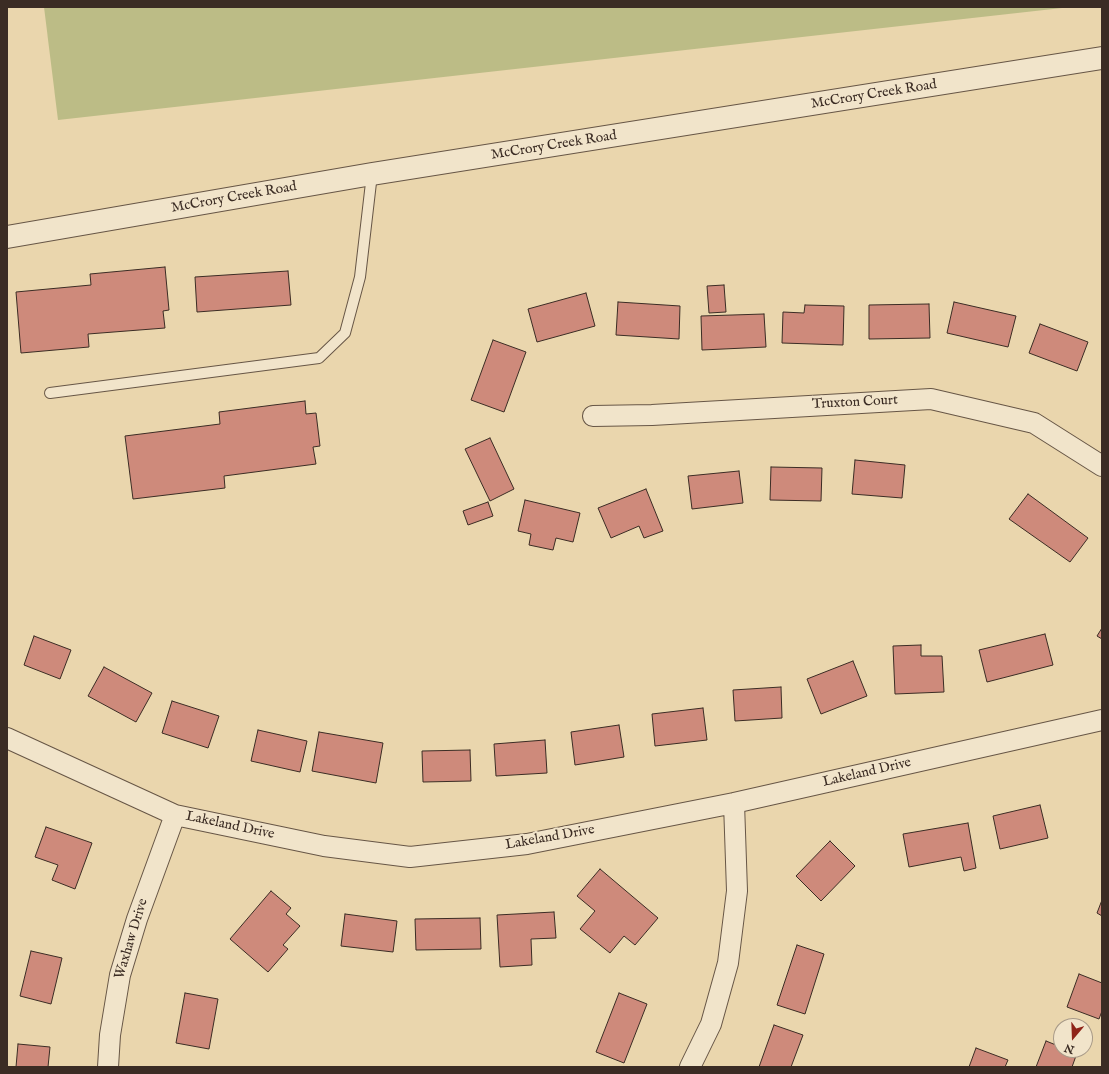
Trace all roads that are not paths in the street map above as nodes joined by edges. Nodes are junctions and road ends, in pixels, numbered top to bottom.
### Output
1 (1102, 58) edge
2 (372, 174) junction
3 (7, 237) edge
4 (50, 393) dead end
5 (594, 416) dead end
6 (1102, 466) edge
7 (1102, 720) edge
8 (7, 738) edge
9 (734, 803) junction
10 (175, 815) junction
11 (108, 1067) edge
12 (690, 1067) edge

1 - 2 street, McCrory Creek Road
2 - 3 street, McCrory Creek Road
2 - 4 lane
5 - 6 street, Truxton Court
7 - 9 street, Lakeland Drive
8 - 10 street, Lakeland Drive
9 - 10 street, Lakeland Drive
9 - 12 street
10 - 11 street, Waxhaw Drive

